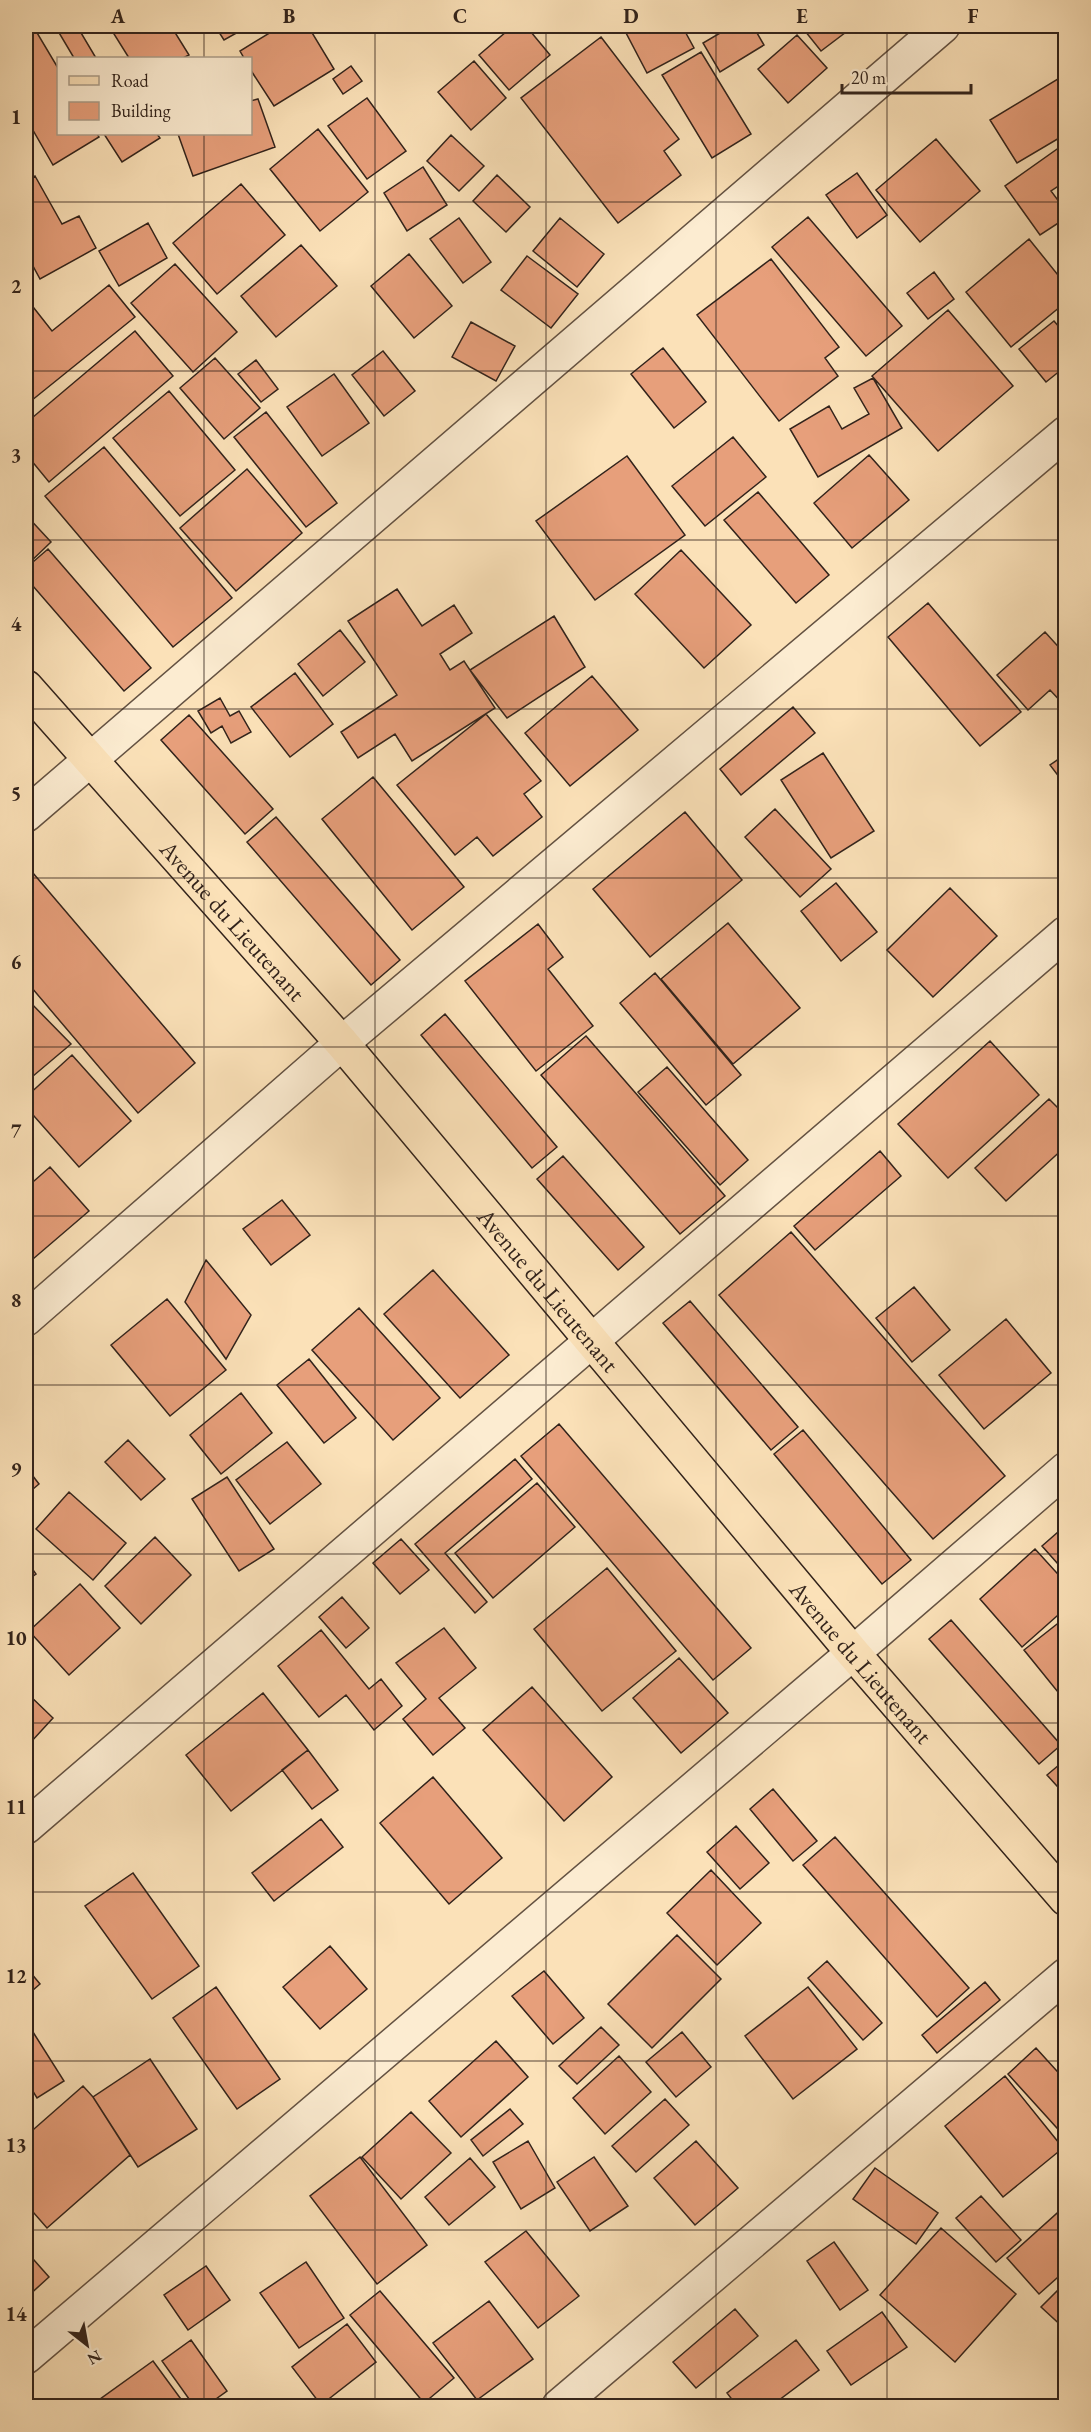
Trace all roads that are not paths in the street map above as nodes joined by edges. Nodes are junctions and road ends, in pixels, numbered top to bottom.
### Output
1 (943, 26) edge
2 (1065, 433) edge
3 (26, 687) edge
4 (90, 759) junction
5 (26, 814) edge
6 (1065, 933) edge
7 (342, 1043) junction
8 (26, 1319) edge
9 (592, 1340) junction
10 (1065, 1470) edge
11 (853, 1653) junction
12 (26, 1827) edge
13 (1065, 1899) edge
14 (1065, 1975) edge
15 (26, 2357) edge
16 (559, 2406) edge

1 - 4 street
2 - 7 street
3 - 4 main road, Avenue du Lieutenant
4 - 5 street
4 - 7 main road, Avenue du Lieutenant
6 - 9 street
7 - 8 street
7 - 9 main road, Avenue du Lieutenant
9 - 11 main road, Avenue du Lieutenant
9 - 12 street
10 - 11 street
11 - 13 main road, Avenue du Lieutenant
11 - 15 street
14 - 16 street

